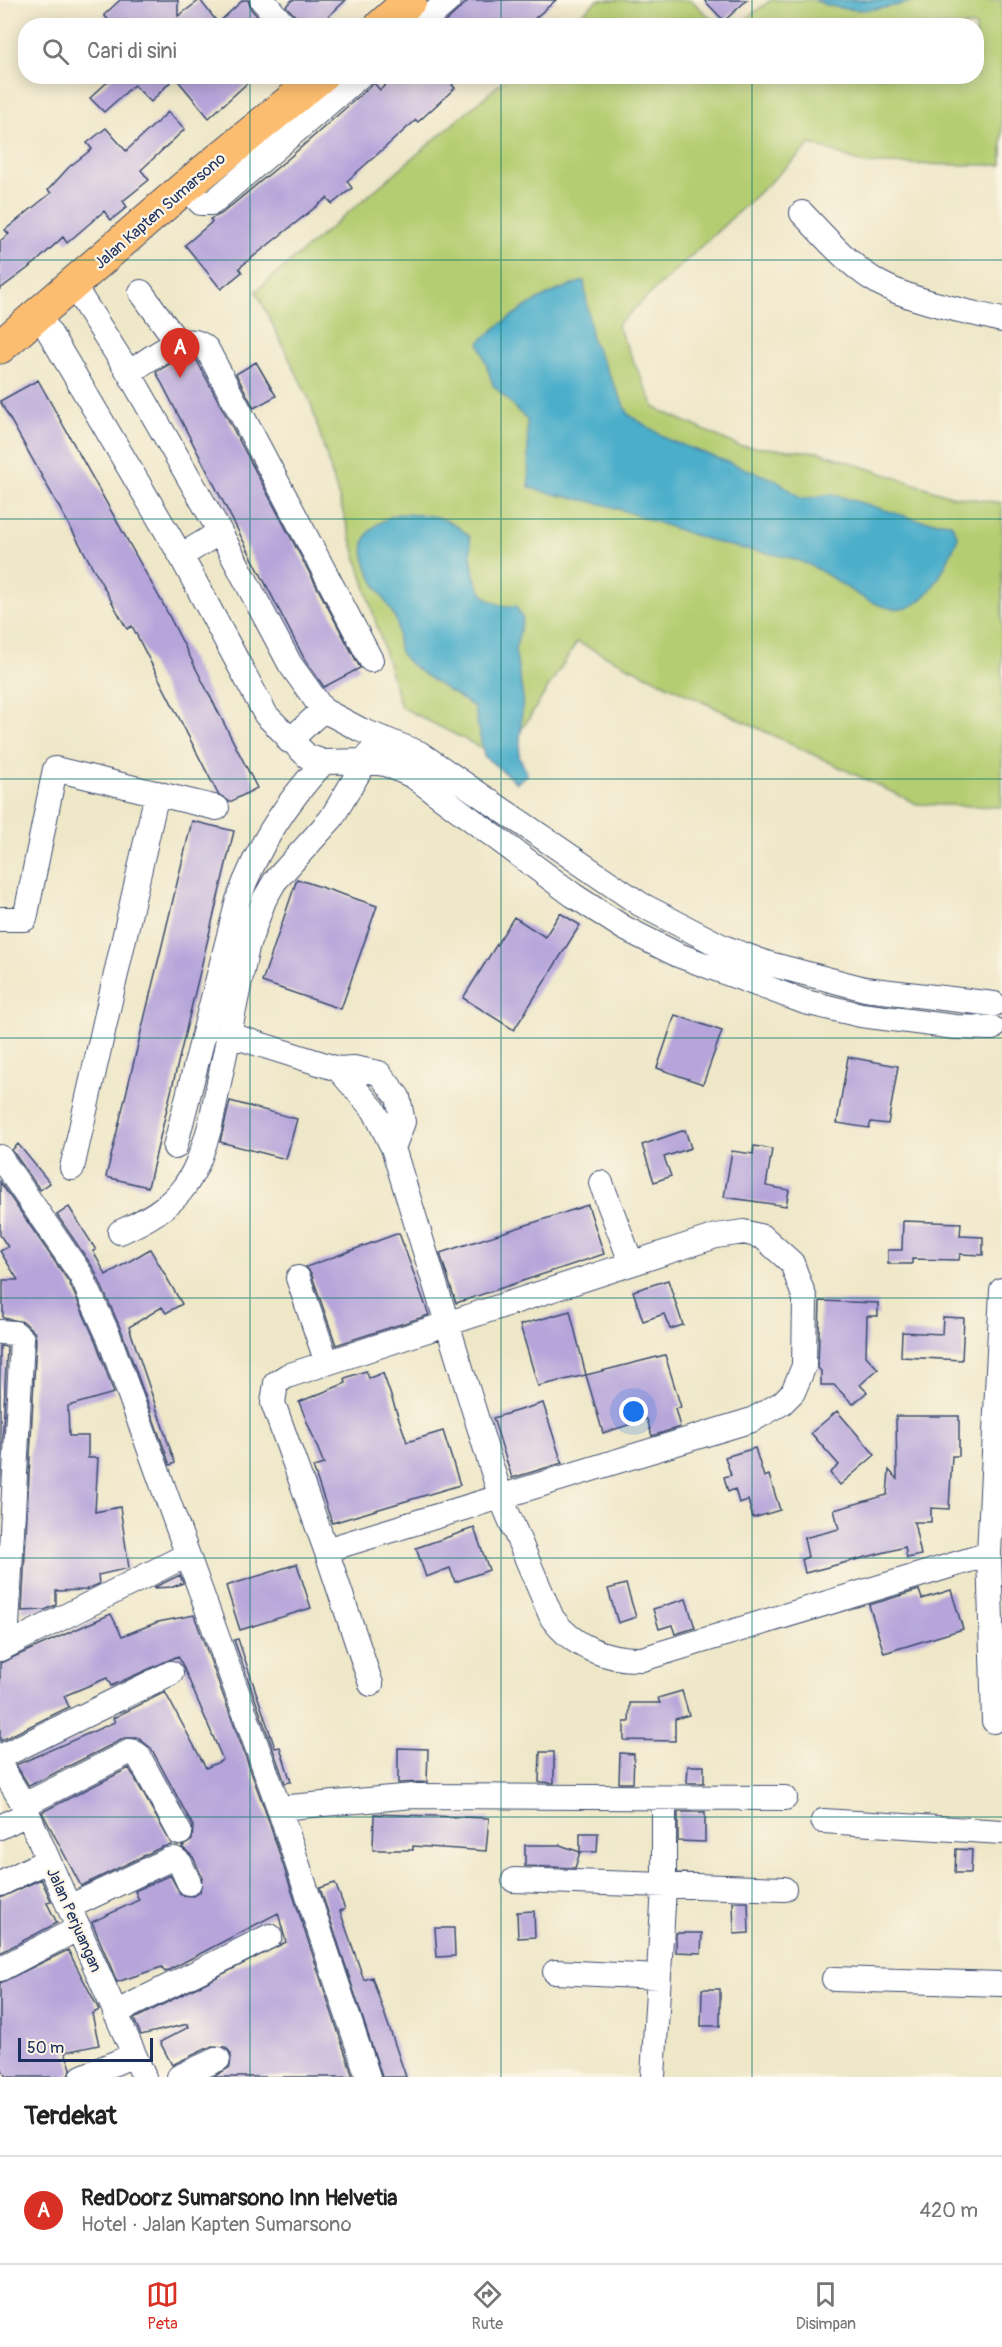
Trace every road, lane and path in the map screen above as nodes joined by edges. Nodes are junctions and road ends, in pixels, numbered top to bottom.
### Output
1 (262, 0) edge
2 (410, 0) edge
3 (449, 0) edge
4 (278, 18) edge
5 (390, 18) edge
6 (428, 18) edge
7 (326, 84) edge
8 (802, 213) dead end
9 (74, 285) junction
10 (141, 292) dead end
11 (38, 313) junction
12 (1002, 320) edge
13 (178, 344) junction
14 (0, 348) edge
15 (129, 373) junction
16 (220, 532) junction
17 (181, 556) junction
18 (371, 660) dead end
19 (323, 710) junction
20 (383, 739) junction
21 (289, 741) junction
22 (364, 761) junction
23 (324, 762) junction
24 (157, 793) junction
25 (217, 808) dead end
26 (0, 919) edge
27 (998, 1002) edge
28 (997, 1031) edge
29 (227, 1034) junction
30 (175, 1147) dead end
31 (0, 1157) edge
32 (72, 1168) dead end
33 (601, 1183) dead end
34 (120, 1232) dead end
35 (631, 1262) junction
36 (298, 1278) dead end
37 (1002, 1290) edge
38 (447, 1324) junction
39 (0, 1332) edge
40 (327, 1364) junction
41 (501, 1498) junction
42 (326, 1550) junction
43 (989, 1554) junction
44 (188, 1555) junction
45 (3, 1647) edge
46 (171, 1673) dead end
47 (371, 1684) dead end
48 (994, 1721) dead end
49 (0, 1757) edge
50 (0, 1765) edge
51 (785, 1798) dead end
52 (664, 1799) junction
53 (279, 1808) junction
54 (26, 1810) junction
55 (823, 1821) dead end
56 (0, 1827) edge
57 (1002, 1832) edge
58 (180, 1833) dead end
59 (48, 1860) junction
60 (514, 1881) dead end
61 (189, 1883) dead end
62 (0, 1884) edge
63 (664, 1887) junction
64 (784, 1889) dead end
65 (74, 1918) junction
66 (270, 1936) dead end
67 (0, 1969) edge
68 (555, 1971) dead end
69 (659, 1977) junction
70 (834, 1979) dead end
71 (1002, 1984) edge
72 (115, 2013) junction
73 (134, 2055) junction
74 (218, 2059) dead end
75 (82, 2077) edge
76 (144, 2077) edge
77 (179, 2077) edge
78 (368, 2077) edge
79 (653, 2077) edge

1 - 4 street
2 - 5 highway
3 - 6 street
7 - 9 highway, Jalan Kapten Sumarsono
8 - 12 street
9 - 11 highway, Jalan Kapten Sumarsono
9 - 15 street
10 - 13 street
11 - 14 highway, Jalan Kapten Sumarsono
11 - 17 street
13 - 15 street
13 - 18 street
15 - 16 street
16 - 17 street
16 - 19 street
17 - 21 street
19 - 20 street
19 - 21 street
20 - 22 street
20 - 27 street
21 - 23 street
22 - 23 street
22 - 28 street
22 - 29 street
23 - 30 street
24 - 25 street
24 - 26 street
24 - 32 street
27 - 28 street
29 - 34 street
29 - 38 street
31 - 44 street
33 - 35 street
35 - 38 street
35 - 41 street
36 - 40 street
37 - 43 street
38 - 40 street
38 - 41 street
39 - 45 street
40 - 42 street
41 - 42 street
41 - 43 street
42 - 47 street
43 - 48 street
44 - 45 street
44 - 53 street
46 - 49 street
50 - 54 street, Jalan Perjuangan
51 - 52 street
52 - 53 street
52 - 63 street
53 - 78 street
54 - 56 street
54 - 58 street
54 - 59 street, Jalan Perjuangan
55 - 57 street
59 - 62 street
59 - 65 street, Jalan Perjuangan
60 - 63 street
61 - 65 street
63 - 64 street
63 - 69 street
65 - 67 street
65 - 72 street, Jalan Perjuangan
66 - 72 street
68 - 69 street
69 - 79 street
70 - 71 street
72 - 73 street, Jalan Perjuangan
73 - 75 street
73 - 76 street, Jalan Perjuangan
74 - 77 street

